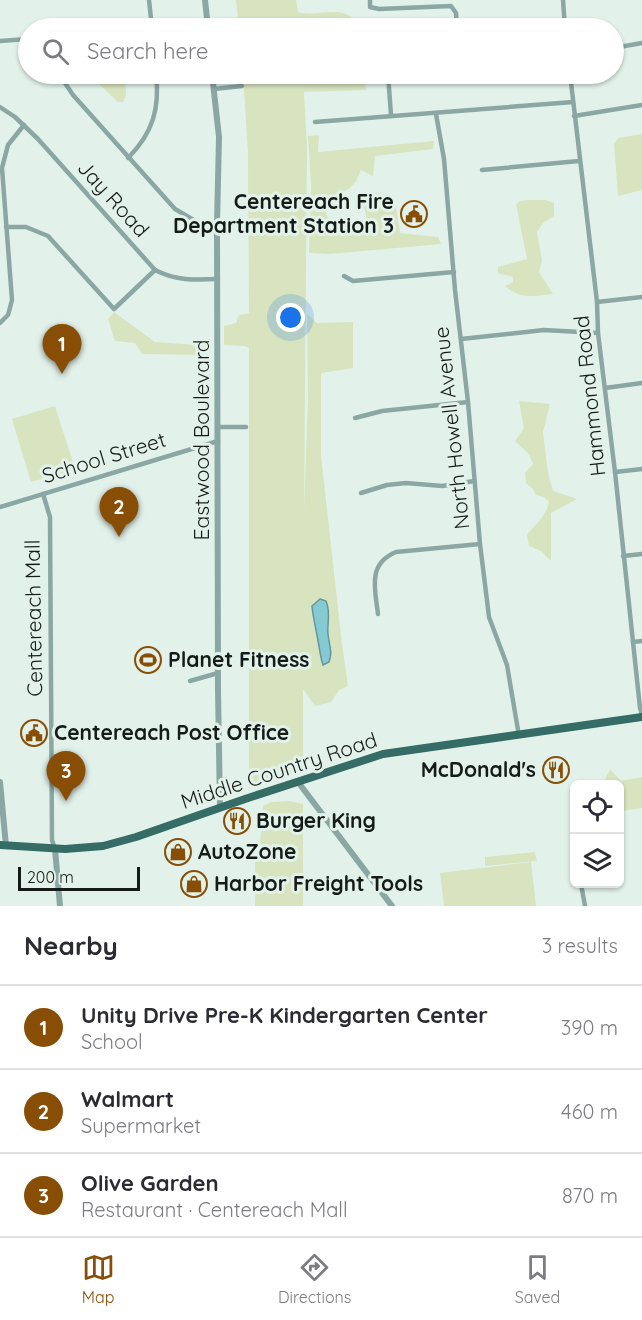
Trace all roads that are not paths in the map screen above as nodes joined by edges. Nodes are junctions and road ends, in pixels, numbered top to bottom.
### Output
1 (149, 0) edge
2 (205, 0) edge
3 (370, 0) edge
4 (562, 0) edge
5 (151, 18) edge
6 (207, 18) edge
7 (456, 18) edge
8 (564, 18) edge
9 (18, 40) edge
10 (0, 42) edge
11 (642, 43) edge
12 (624, 46) edge
13 (65, 84) edge
14 (156, 84) edge
15 (213, 84) edge
16 (389, 84) edge
17 (571, 84) edge
18 (242, 86) dead end
19 (214, 89) junction
20 (573, 102) junction
21 (642, 105) edge
22 (0, 106) edge
23 (436, 114) junction
24 (391, 115) junction
25 (574, 116) junction
26 (315, 122) dead end
27 (24, 125) junction
28 (128, 158) junction
29 (579, 161) junction
30 (482, 170) dead end
31 (217, 224) junction
32 (6, 227) junction
33 (155, 270) junction
34 (454, 272) junction
35 (344, 276) dead end
36 (218, 279) junction
37 (642, 297) edge
38 (597, 302) junction
39 (0, 323) edge
40 (598, 333) junction
41 (461, 339) junction
42 (642, 383) edge
43 (605, 388) junction
44 (468, 402) junction
45 (355, 418) dead end
46 (219, 427) junction
47 (246, 427) dead end
48 (218, 441) junction
49 (642, 469) edge
50 (615, 472) junction
51 (474, 481) junction
52 (361, 493) dead end
53 (43, 494) junction
54 (0, 507) edge
55 (480, 544) junction
56 (642, 554) edge
57 (623, 556) junction
58 (378, 615) dead end
59 (642, 641) edge
60 (633, 642) junction
61 (218, 673) junction
62 (190, 681) dead end
63 (642, 716) edge
64 (519, 736) junction
65 (298, 782) junction
66 (0, 785) edge
67 (220, 807) junction
68 (3, 845) edge
69 (55, 849) junction
70 (582, 888) edge
71 (60, 906) edge
72 (392, 906) edge
73 (585, 906) edge

1 - 5 street
2 - 6 street
3 - 7 street
4 - 8 street
9 - 10 street
11 - 12 street
13 - 28 street
14 - 28 street
15 - 19 street, Eastwood Boulevard
16 - 24 street
17 - 20 street, Hammond Road
18 - 19 street
19 - 31 street, Eastwood Boulevard
20 - 23 street
20 - 25 street, Hammond Road
21 - 25 street
22 - 27 street, Jay Road
23 - 24 street
23 - 34 street, North Howell Avenue
24 - 26 street
25 - 29 street, Hammond Road
27 - 32 street
27 - 33 street, Jay Road
28 - 31 street
29 - 30 street
29 - 38 street, Hammond Road
31 - 36 street, Eastwood Boulevard
32 - 33 street
32 - 39 street
33 - 36 street
34 - 35 street
34 - 41 street, North Howell Avenue
36 - 46 street, Eastwood Boulevard
37 - 38 street
38 - 40 street, Hammond Road
40 - 41 street
40 - 43 street, Hammond Road
41 - 44 street, North Howell Avenue
42 - 43 street
43 - 50 street, Hammond Road
44 - 45 street
44 - 51 street, North Howell Avenue
46 - 47 street
46 - 48 street, Eastwood Boulevard
48 - 53 street, School Street
48 - 61 street, Eastwood Boulevard
49 - 50 street
50 - 57 street, Hammond Road
51 - 52 street
51 - 55 street, North Howell Avenue
53 - 54 street, School Street
53 - 69 street, Centereach Mall
55 - 58 street
55 - 64 street, North Howell Avenue
56 - 57 street
57 - 60 street, Hammond Road
59 - 60 street
60 - 63 street, Hammond Road
61 - 62 street
61 - 67 street, Eastwood Boulevard
63 - 64 main road, Middle Country Road
64 - 65 main road, Middle Country Road
65 - 67 main road, Middle Country Road
65 - 72 street
66 - 68 street
67 - 69 main road, Middle Country Road
68 - 69 main road, Middle Country Road
69 - 71 street
70 - 73 street

